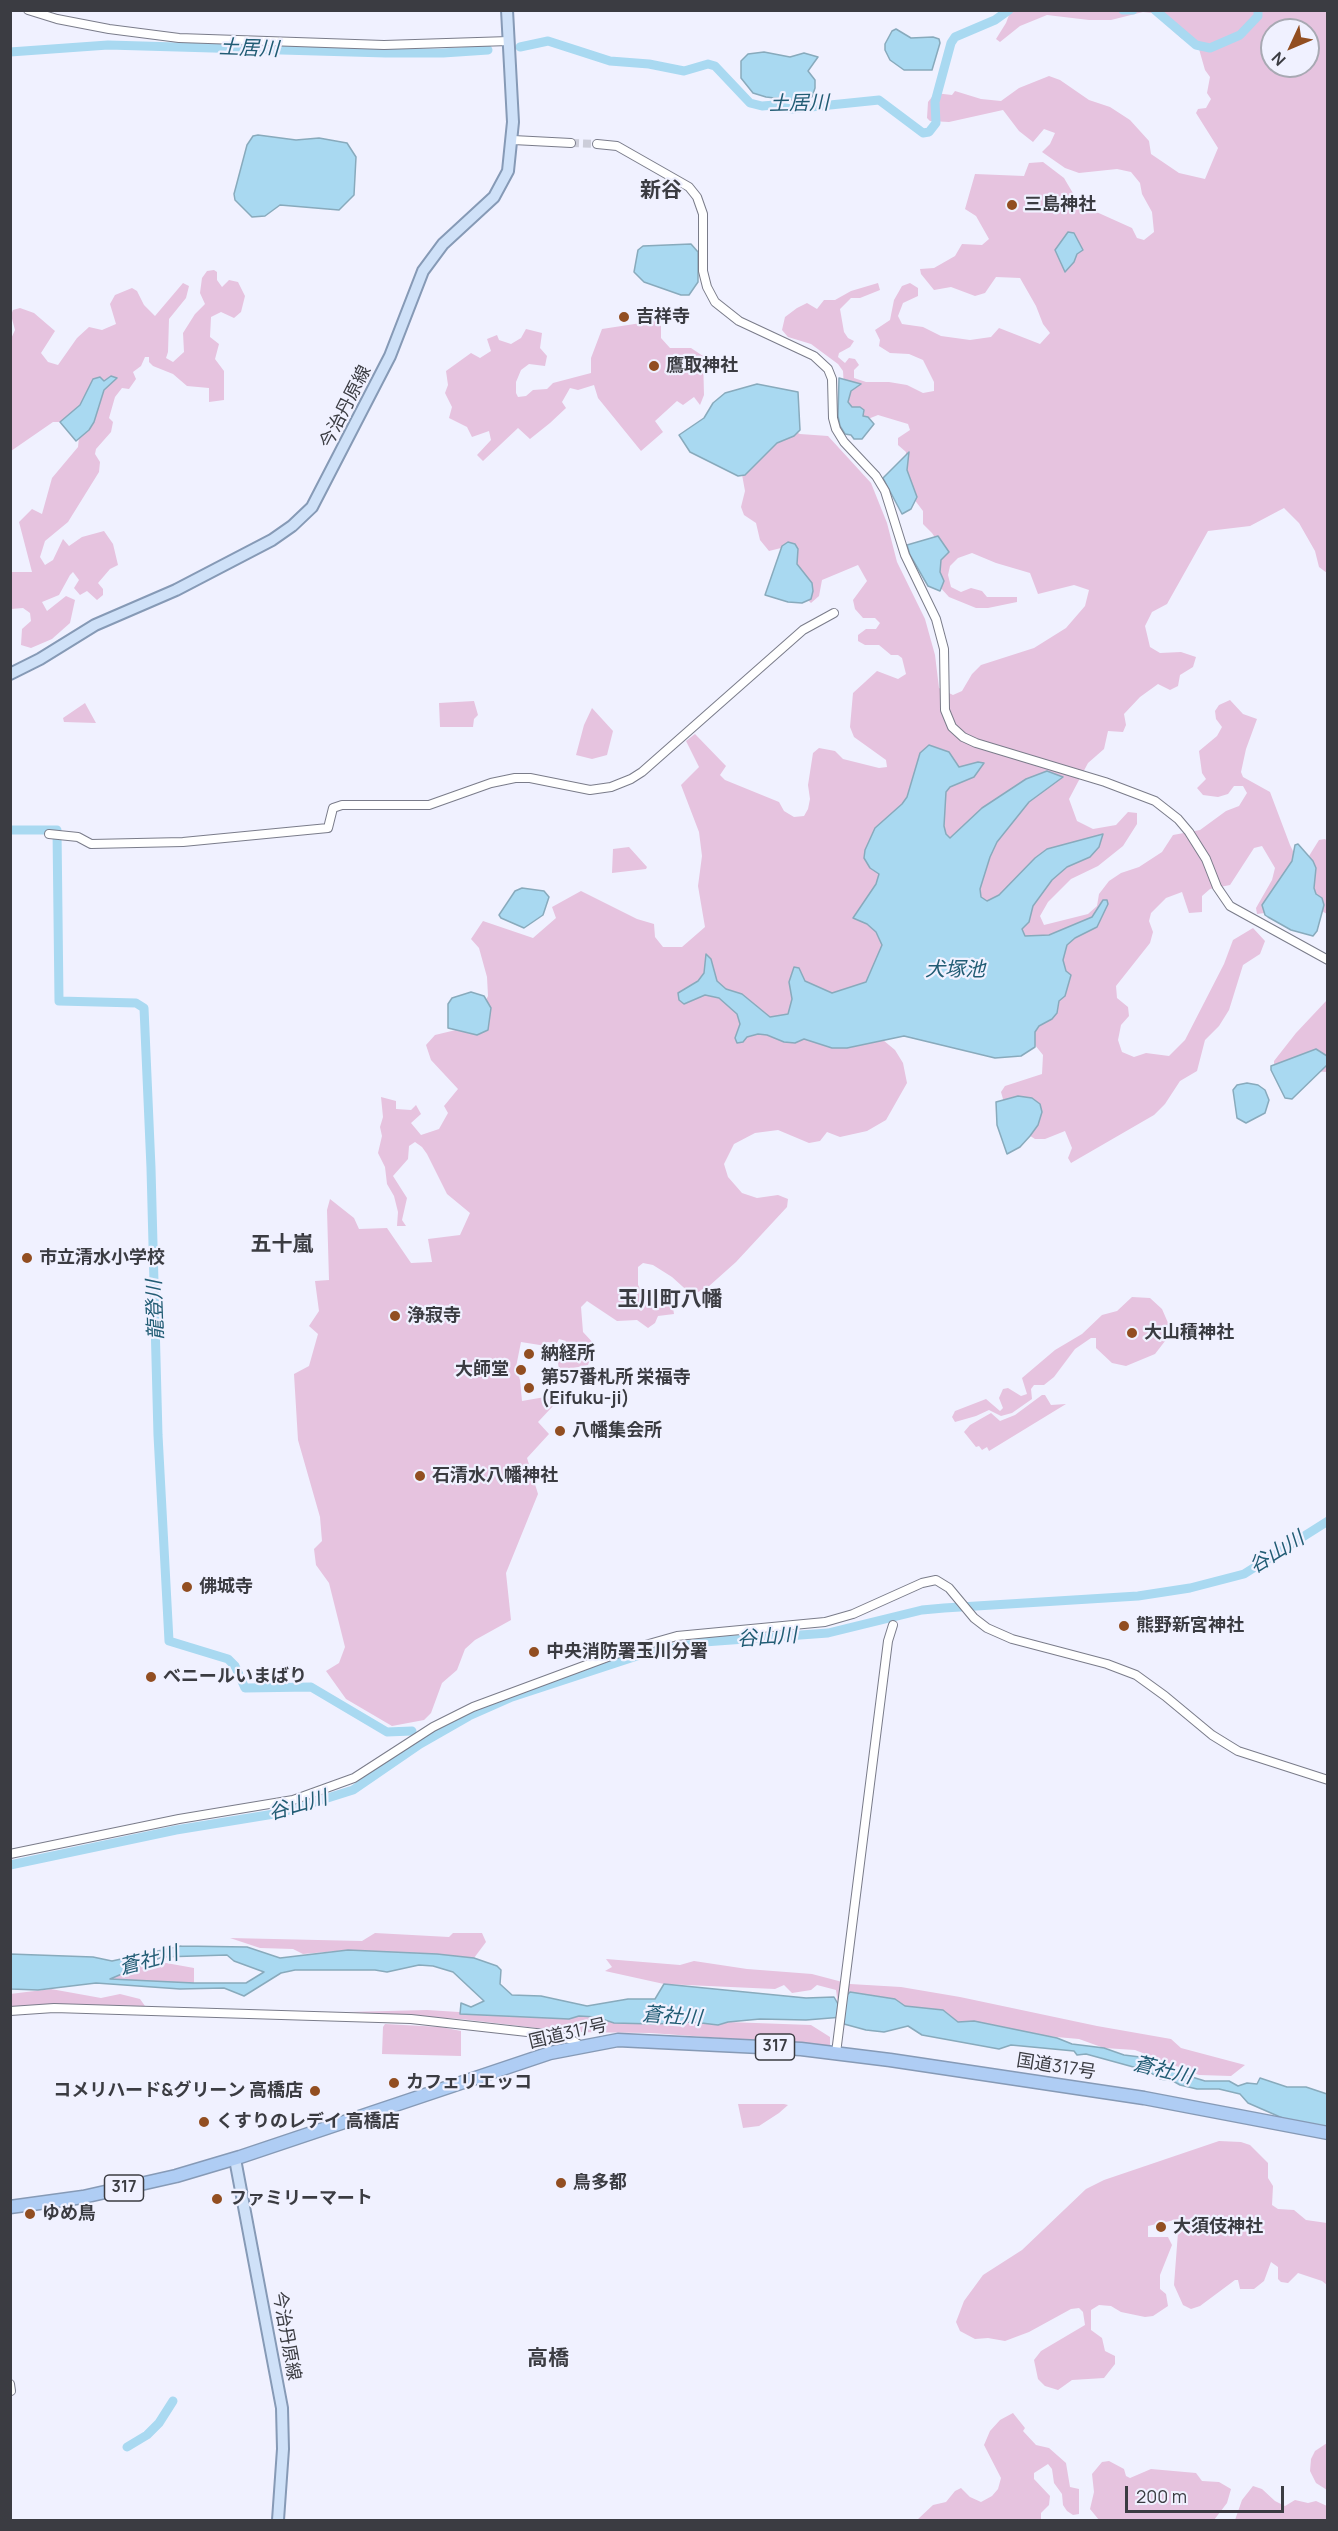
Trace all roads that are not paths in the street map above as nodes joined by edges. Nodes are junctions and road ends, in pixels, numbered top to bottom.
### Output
1 (28, 10) edge
2 (507, 10) edge
3 (58, 15) edge
4 (509, 41) junction
5 (513, 140) junction
6 (571, 143) tunnel mouth
7 (597, 144) tunnel mouth
8 (834, 613) dead end
9 (10, 674) edge
10 (49, 834) dead end
11 (1328, 960) edge
12 (893, 1626) dead end
13 (1328, 1780) edge
14 (10, 1854) edge
15 (10, 2011) edge
16 (581, 2046) junction
17 (836, 2051) junction
18 (1328, 2133) edge
19 (235, 2159) junction
20 (10, 2207) edge
21 (10, 2384) edge
22 (11, 2391) edge
23 (278, 2520) edge

1 - 3 street
2 - 4 main road, 今治丹原線
3 - 4 street
4 - 5 main road, 今治丹原線
5 - 6 street
5 - 9 main road, 今治丹原線
7 - 11 street
8 - 10 street
12 - 17 street
13 - 14 street
15 - 16 street
16 - 17 highway, 国道317号 / 317
16 - 19 highway, 国道317号 / 317
17 - 18 highway, 国道317号 / 317
19 - 20 highway, 国道317号 / 317
19 - 23 main road, 今治丹原線
21 - 22 street

